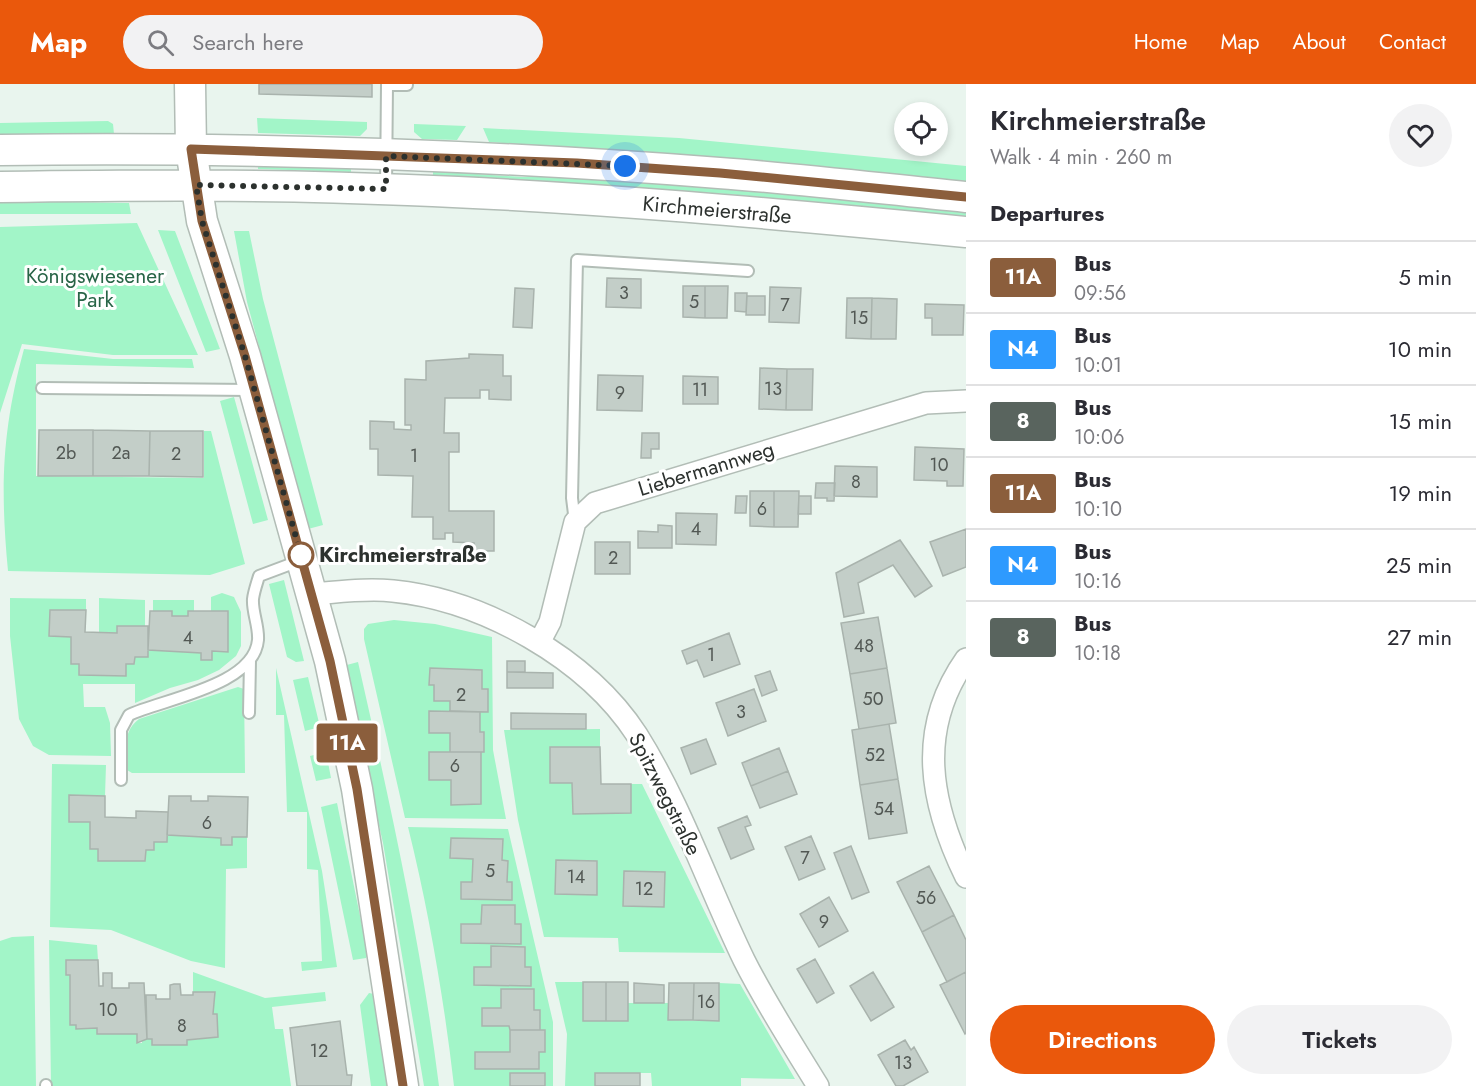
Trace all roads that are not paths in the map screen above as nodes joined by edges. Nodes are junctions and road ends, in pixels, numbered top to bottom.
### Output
1 (190, 84) edge
2 (407, 85) edge
3 (191, 149) junction
4 (0, 150) edge
5 (386, 156) junction
6 (196, 185) junction
7 (0, 187) edge
8 (386, 189) junction
9 (966, 198) edge
10 (966, 232) edge
11 (748, 272) dead end
12 (42, 388) dead end
13 (254, 390) junction
14 (966, 401) edge
15 (575, 522) junction
16 (302, 560) junction
17 (312, 594) junction
18 (538, 643) junction
19 (966, 659) edge
20 (250, 661) junction
21 (249, 713) dead end
22 (121, 780) dead end
23 (966, 877) edge
24 (403, 1086) edge
25 (818, 1086) edge

1 - 3 main road
2 - 5 lane
3 - 4 main road, Kirchmeierstraße
3 - 5 main road, Kirchmeierstraße
3 - 6 main road
5 - 8 lane
5 - 9 main road, Kirchmeierstraße
6 - 7 main road, Kirchmeierstraße
6 - 8 main road, Kirchmeierstraße
6 - 13 main road
8 - 10 main road, Kirchmeierstraße
11 - 15 lane
12 - 13 lane
13 - 16 main road
14 - 15 street, Liebermannweg
15 - 18 street
16 - 17 main road
16 - 20 lane
17 - 18 street, Spitzwegstraße
17 - 24 main road
18 - 25 street, Spitzwegstraße
19 - 23 street
20 - 21 lane
20 - 22 lane

